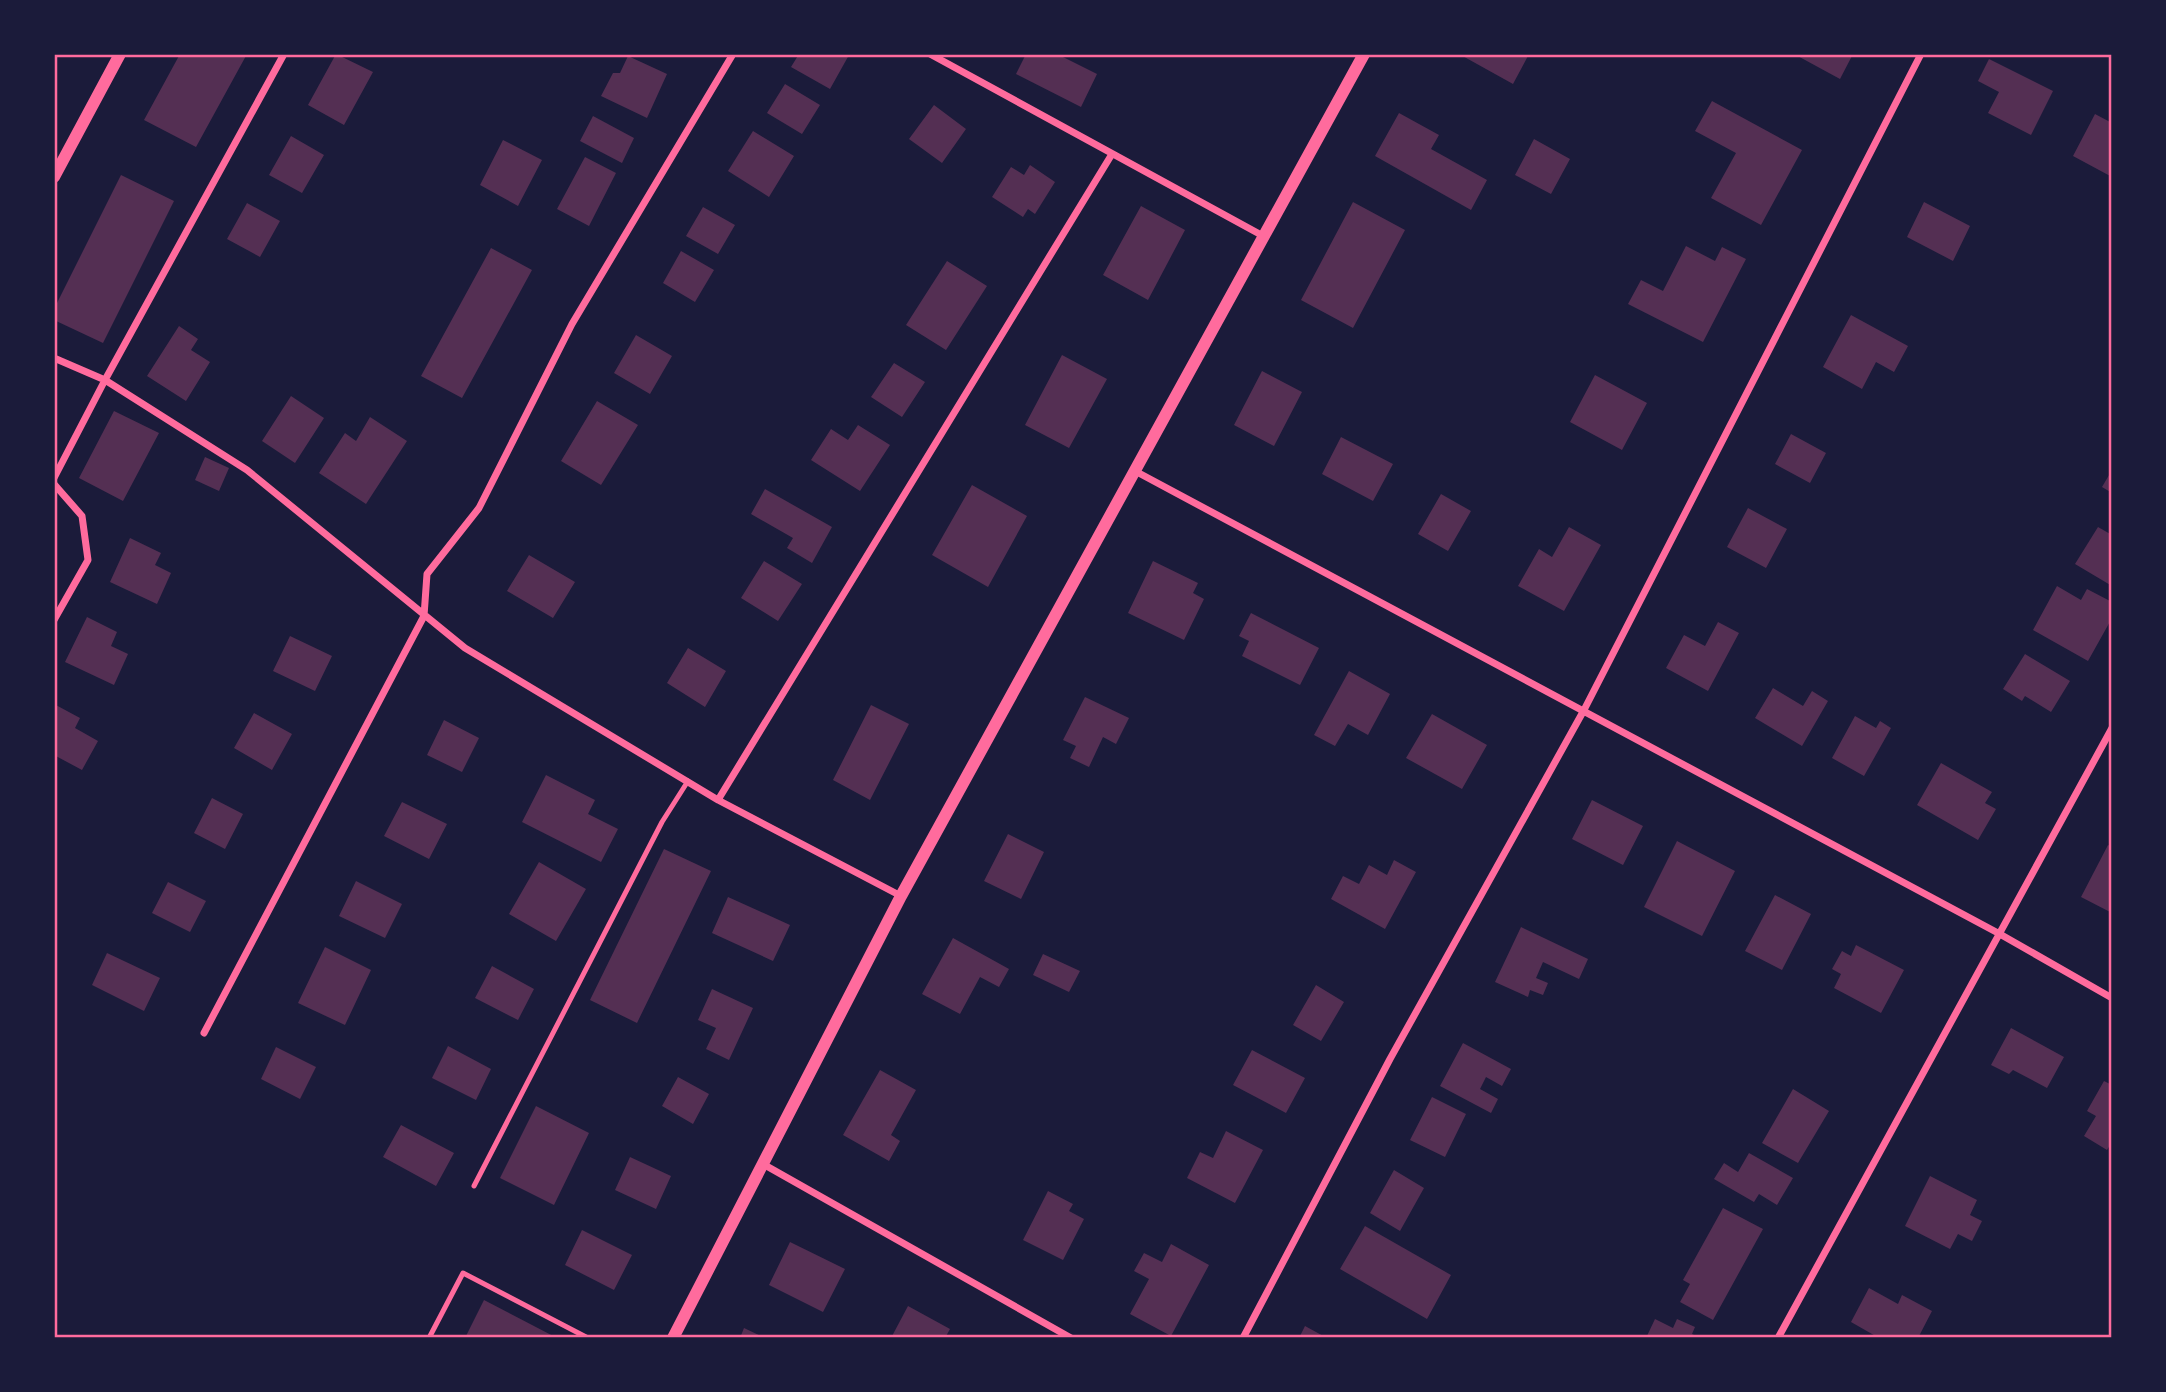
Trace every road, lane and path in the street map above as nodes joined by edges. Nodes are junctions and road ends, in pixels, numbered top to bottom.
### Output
1 (120, 54) edge
2 (284, 54) edge
3 (733, 54) edge
4 (930, 54) edge
5 (1364, 54) edge
6 (1921, 54) edge
7 (1112, 154) junction
8 (54, 177) edge
9 (1265, 237) junction
10 (54, 358) edge
11 (105, 380) junction
12 (1135, 471) junction
13 (54, 478) edge
14 (54, 484) edge
15 (424, 616) junction
16 (54, 620) edge
17 (1584, 710) junction
18 (2112, 728) edge
19 (688, 781) junction
20 (718, 800) junction
21 (901, 896) junction
22 (1998, 933) junction
23 (2112, 998) edge
24 (204, 1033) dead end
25 (763, 1164) junction
26 (474, 1186) dead end
27 (429, 1338) edge
28 (588, 1338) edge
29 (673, 1338) edge
30 (1071, 1338) edge
31 (1243, 1338) edge
32 (1778, 1338) edge

1 - 8 street
2 - 11 street
3 - 15 street
4 - 7 street
5 - 9 street
6 - 17 street
7 - 9 street
7 - 20 street
9 - 12 street
10 - 11 street
11 - 13 street
11 - 15 street
12 - 17 street
12 - 21 street
14 - 16 street
15 - 19 street
15 - 24 street
17 - 22 street
17 - 31 street
18 - 22 street
19 - 20 street
19 - 26 lane
20 - 21 street
21 - 25 street
22 - 23 street
22 - 32 street
25 - 29 street
25 - 30 street
27 - 28 lane

